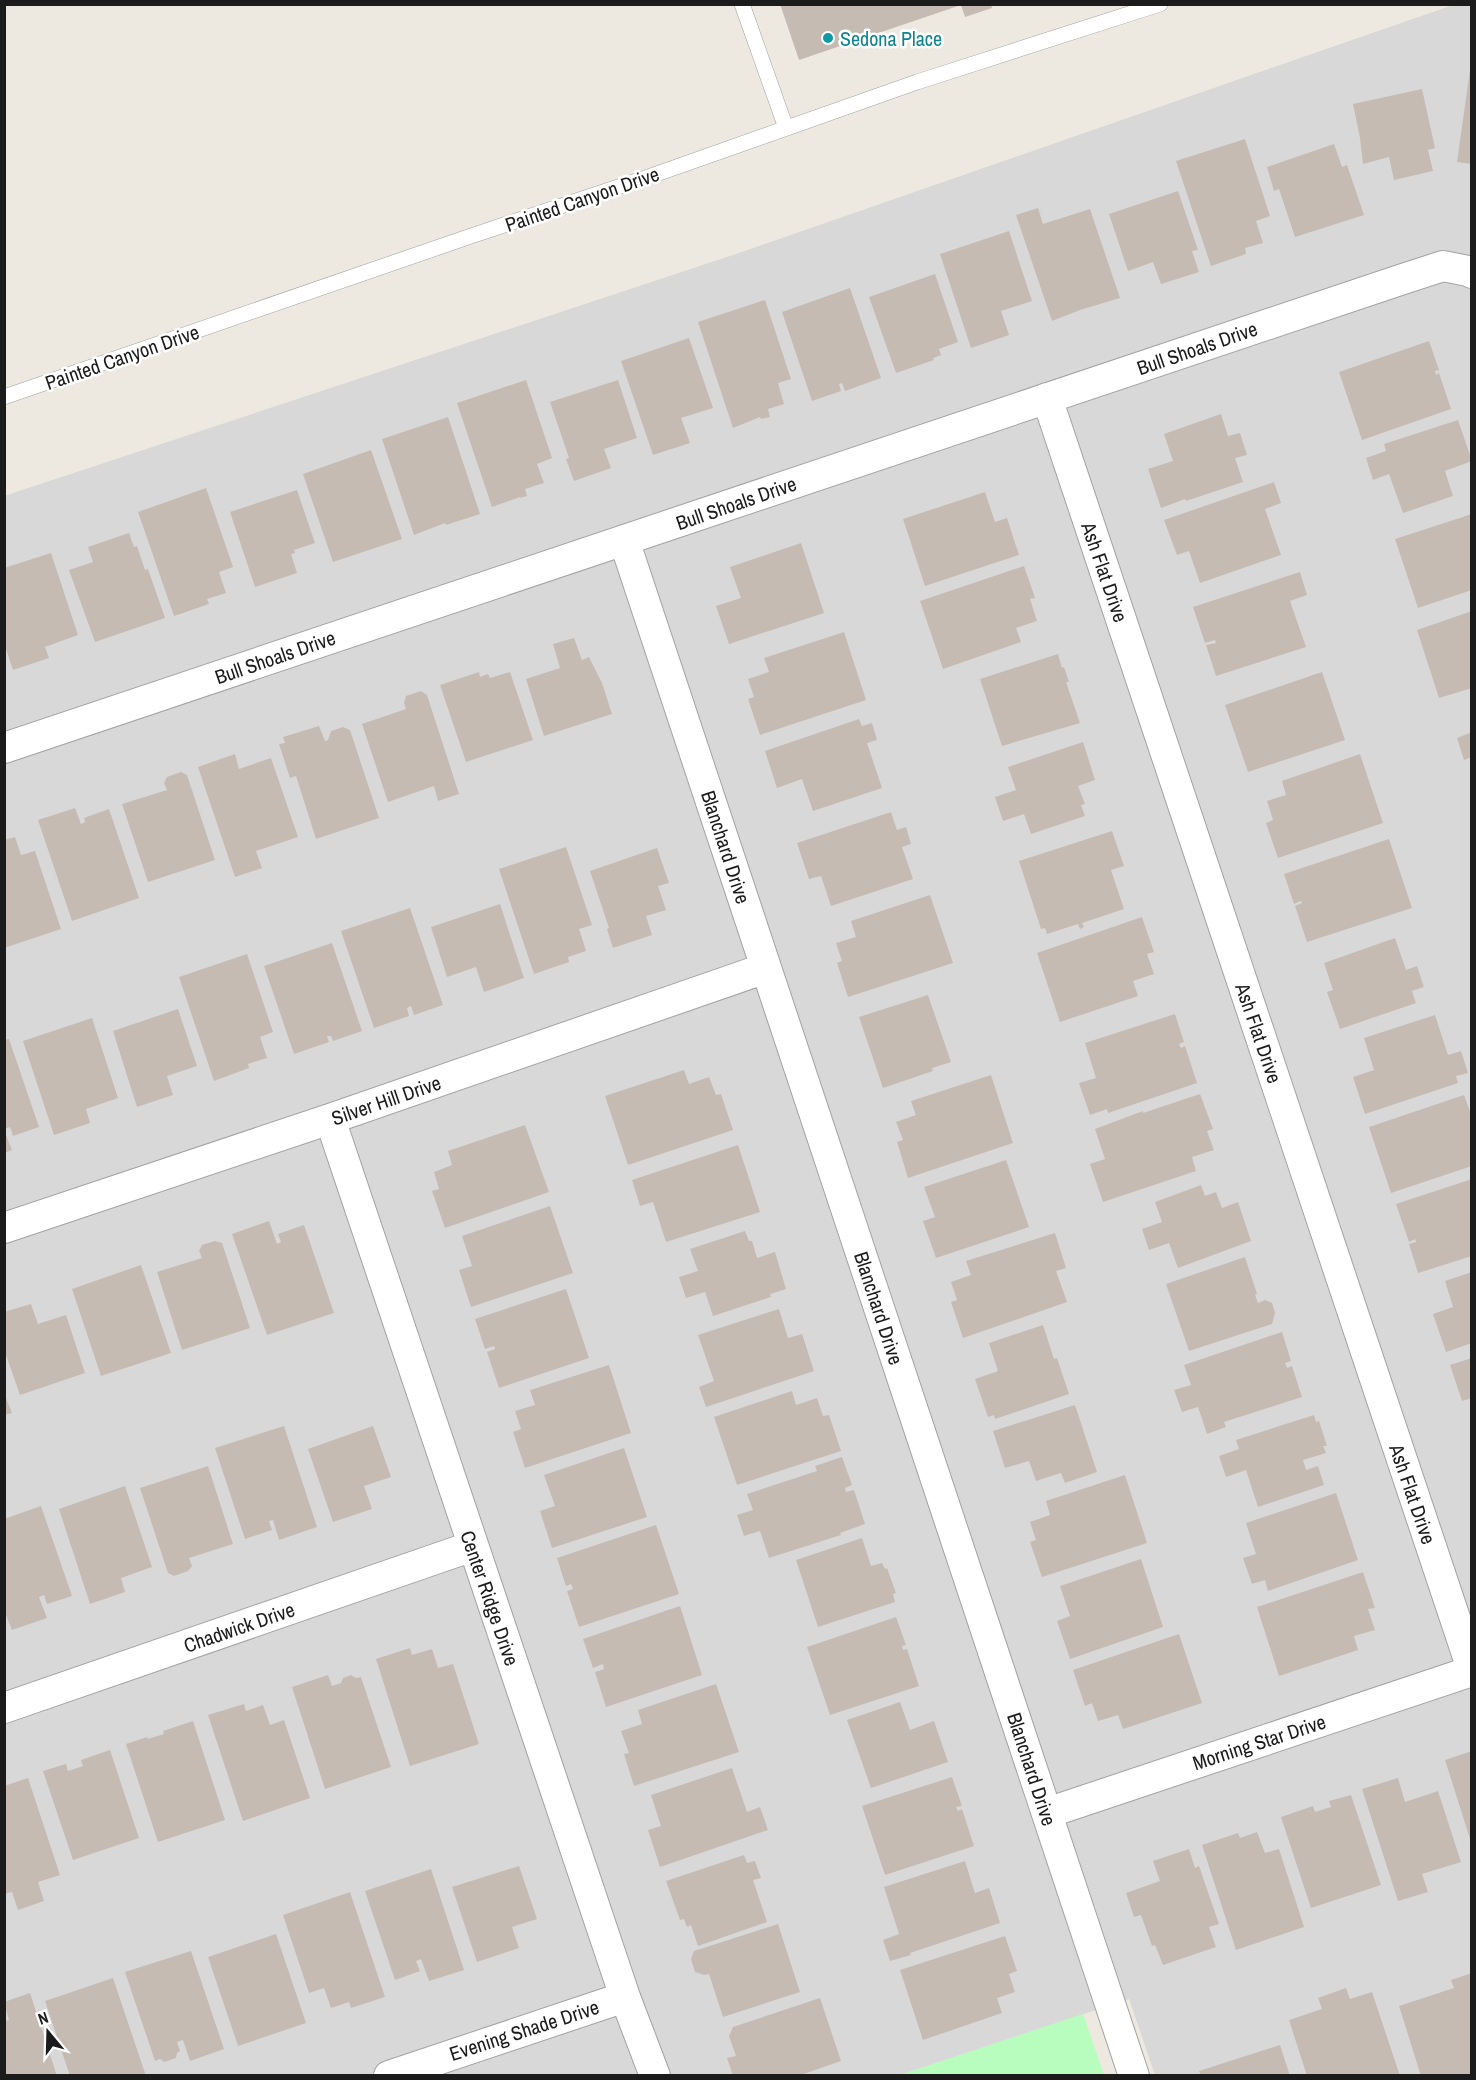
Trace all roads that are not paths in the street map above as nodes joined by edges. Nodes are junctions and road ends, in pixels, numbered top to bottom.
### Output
1 (742, 4) edge
2 (1160, 4) edge
3 (786, 128) junction
4 (1470, 272) edge
5 (4, 397) edge
6 (1047, 398) junction
7 (624, 540) junction
8 (4, 748) edge
9 (766, 968) junction
10 (330, 1119) junction
11 (4, 1228) edge
12 (473, 1546) junction
13 (1472, 1670) edge
14 (4, 1708) edge
15 (1047, 1813) junction
16 (625, 1996) junction
17 (389, 2076) edge
18 (655, 2076) edge
19 (1134, 2076) edge

1 - 3 lane
2 - 3 lane, Painted Canyon Drive
3 - 5 lane, Painted Canyon Drive
4 - 6 street, Bull Shoals Drive
6 - 7 street, Bull Shoals Drive
6 - 13 street, Ash Flat Drive
7 - 8 street, Bull Shoals Drive
7 - 9 street, Blanchard Drive
9 - 10 street, Silver Hill Drive
9 - 15 street, Blanchard Drive
10 - 11 street, Silver Hill Drive
10 - 12 street, Center Ridge Drive
12 - 14 street, Chadwick Drive
12 - 16 street, Center Ridge Drive
13 - 15 street, Morning Star Drive
15 - 19 street, Blanchard Drive
16 - 17 street, Evening Shade Drive
16 - 18 street, Center Ridge Drive

